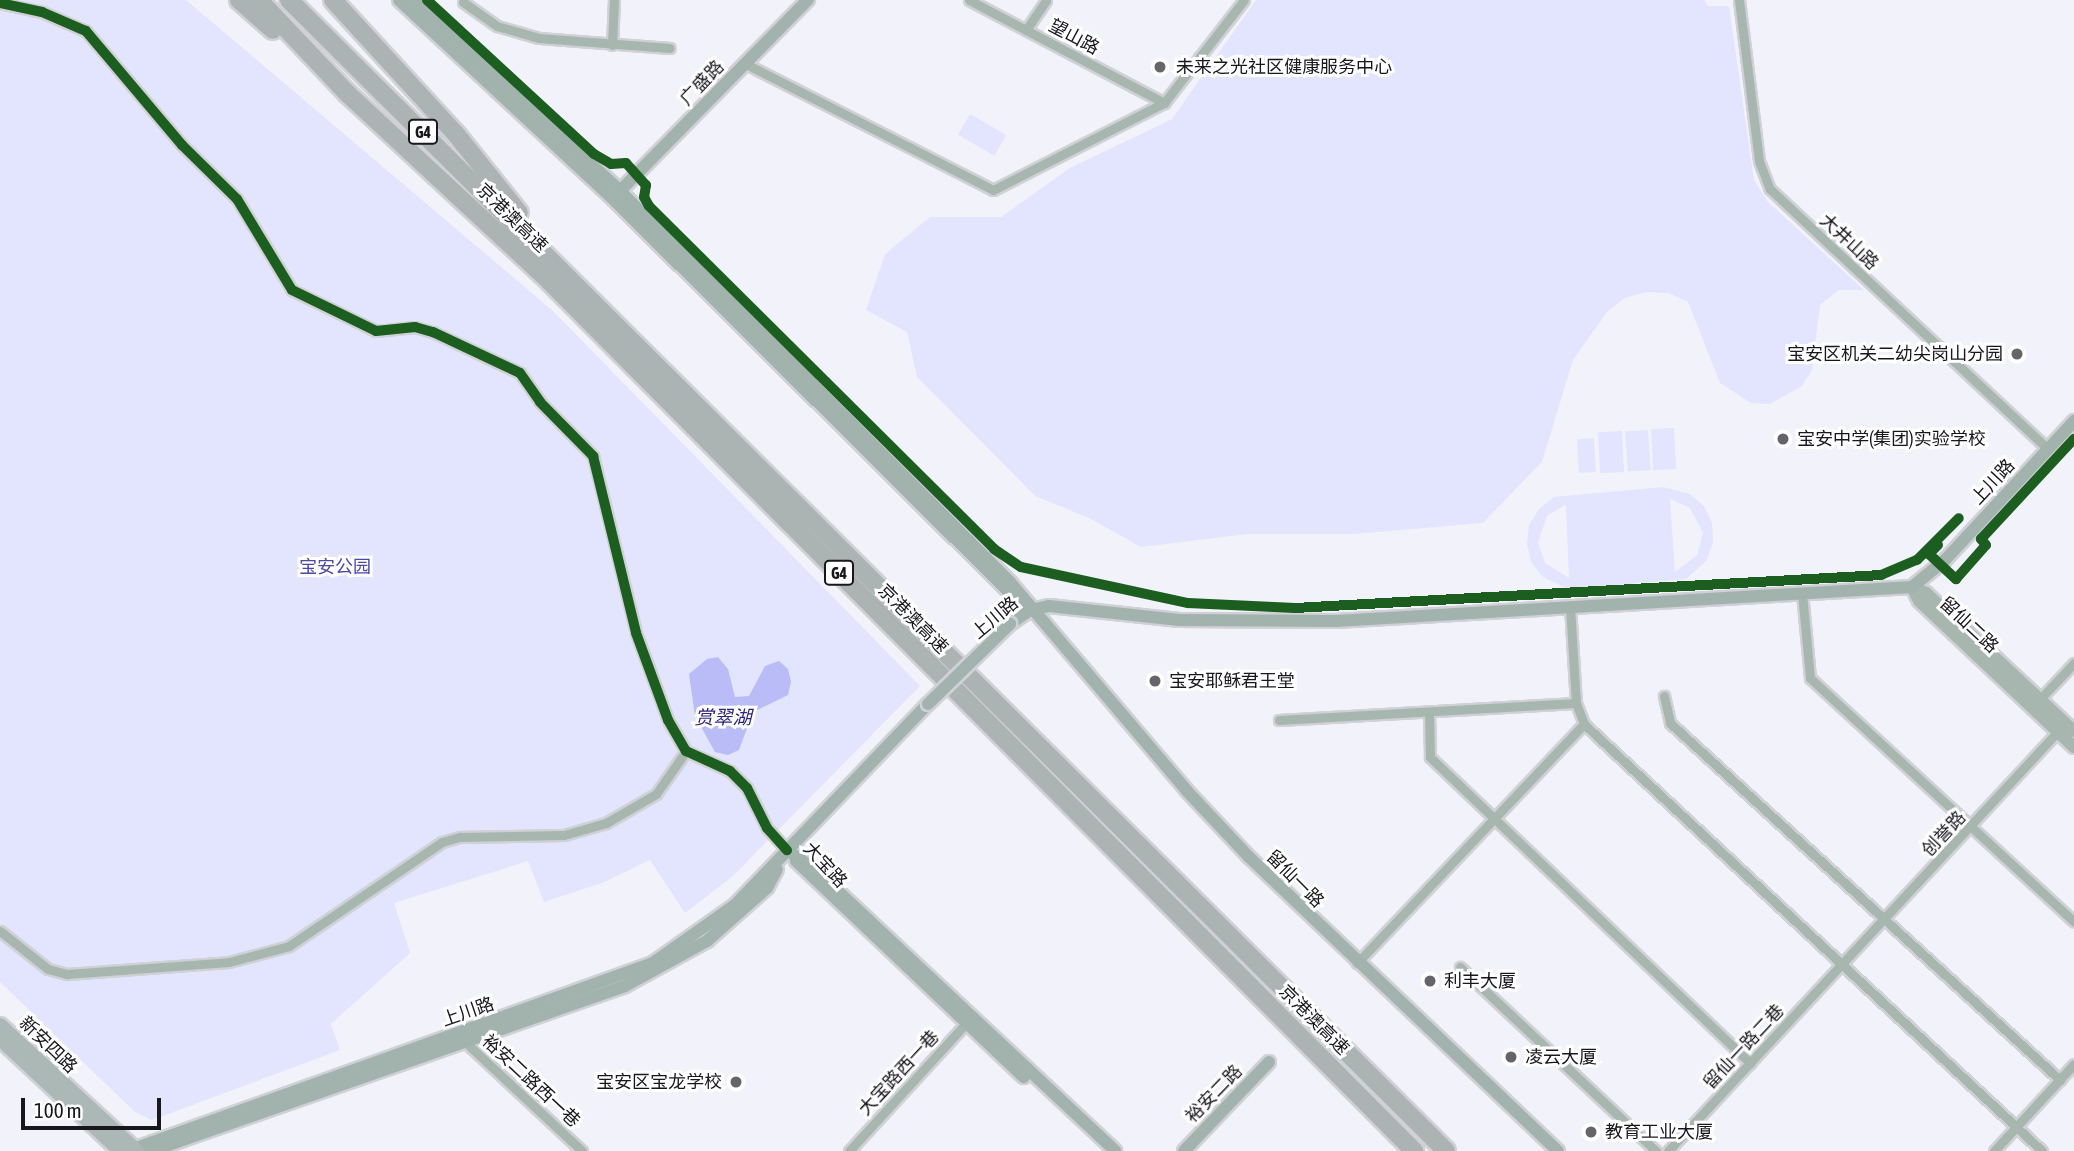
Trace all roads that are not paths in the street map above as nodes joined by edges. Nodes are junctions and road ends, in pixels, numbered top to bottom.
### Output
1 (239, 0) edge
2 (259, 0) edge
3 (289, 0) edge
4 (334, 0) edge
5 (399, 0) edge
6 (414, 0) edge
7 (614, 0) edge
8 (808, 0) edge
9 (969, 0) edge
10 (1045, 0) edge
11 (1244, 0) edge
12 (1739, 0) edge
13 (463, 2) dead end
14 (0, 3) edge
15 (1026, 30) junction
16 (612, 45) junction
17 (670, 48) dead end
18 (746, 64) junction
19 (348, 94) junction
20 (1164, 103) junction
21 (617, 195) junction
22 (558, 263) junction
23 (2074, 421) edge
24 (2048, 449) junction
25 (1912, 587) junction
26 (1802, 593) junction
27 (1570, 606) junction
28 (1030, 610) junction
29 (2074, 663) edge
30 (1664, 696) dead end
31 (2040, 699) junction
32 (1576, 703) junction
33 (1429, 712) junction
34 (1279, 720) dead end
35 (1584, 724) junction
36 (2066, 728) edge
37 (2074, 747) edge
38 (686, 751) junction
39 (1493, 820) junction
40 (1972, 827) junction
41 (787, 850) junction
42 (1884, 920) junction
43 (2074, 922) edge
44 (0, 930) edge
45 (1357, 963) junction
46 (1842, 965) junction
47 (1460, 967) dead end
48 (969, 1021) junction
49 (0, 1026) edge
50 (462, 1038) junction
51 (0, 1039) edge
52 (1269, 1062) dead end
53 (1750, 1063) junction
54 (2074, 1064) edge
55 (2060, 1080) junction
56 (2016, 1127) junction
57 (130, 1150) edge
58 (151, 1151) edge
59 (582, 1151) edge
60 (849, 1151) edge
61 (1102, 1151) edge
62 (1115, 1151) edge
63 (1184, 1151) edge
64 (1414, 1151) edge
65 (1446, 1151) edge
66 (1558, 1151) edge
67 (1656, 1151) edge
68 (1668, 1151) edge
69 (1994, 1151) edge
70 (2042, 1151) edge

1 - 19 highway
2 - 19 highway, 京港澳高速 / G4
3 - 22 highway, 京港澳高速 / G4
4 - 22 highway
5 - 21 main road
6 - 21 main road
7 - 16 street
8 - 18 main road, 广盛路
9 - 15 street, 望山路
10 - 15 street
11 - 20 street
12 - 24 street, 大井山路
13 - 16 street
14 - 38 street
15 - 20 street, 望山路
16 - 17 street
18 - 20 street
18 - 21 main road, 广盛路
19 - 64 highway, 京港澳高速 / G4
21 - 28 main road, 留仙一路
22 - 65 highway, 京港澳高速 / G4
23 - 24 main road, 上川路
24 - 25 main road, 上川路
25 - 26 main road, 上川路
25 - 31 street, 留仙二路
25 - 36 street, 留仙二路
26 - 27 main road, 上川路
26 - 40 street
27 - 28 main road, 上川路
27 - 32 street
28 - 41 main road, 上川路, bridge
28 - 45 main road, 留仙一路
29 - 31 street
30 - 42 street
31 - 36 street, 留仙二路
32 - 33 street
32 - 35 street
33 - 34 street
33 - 39 street
35 - 39 street
35 - 46 street
36 - 37 street, 留仙二路
36 - 40 street, 创誉路
38 - 41 street
38 - 44 street
39 - 45 street
39 - 53 street
40 - 42 street, 创誉路
40 - 43 street
41 - 48 main road, 大宝路
41 - 50 main road, 上川路
42 - 46 street, 创誉路
42 - 55 street
45 - 66 main road, 留仙一路
46 - 53 street, 留仙一路二巷
46 - 56 street
47 - 67 street
48 - 60 street, 大宝路西一巷
48 - 61 main road, 大宝路
48 - 62 main road, 大宝路
49 - 57 main road, 新安四路
50 - 57 main road, 上川路
50 - 58 main road, 上川路
50 - 59 street, 裕安二路西一巷
51 - 57 main road, 新安四路
52 - 63 main road, 裕安二路
53 - 68 street, 留仙一路二巷
54 - 55 street
55 - 56 street
56 - 69 street
56 - 70 street

